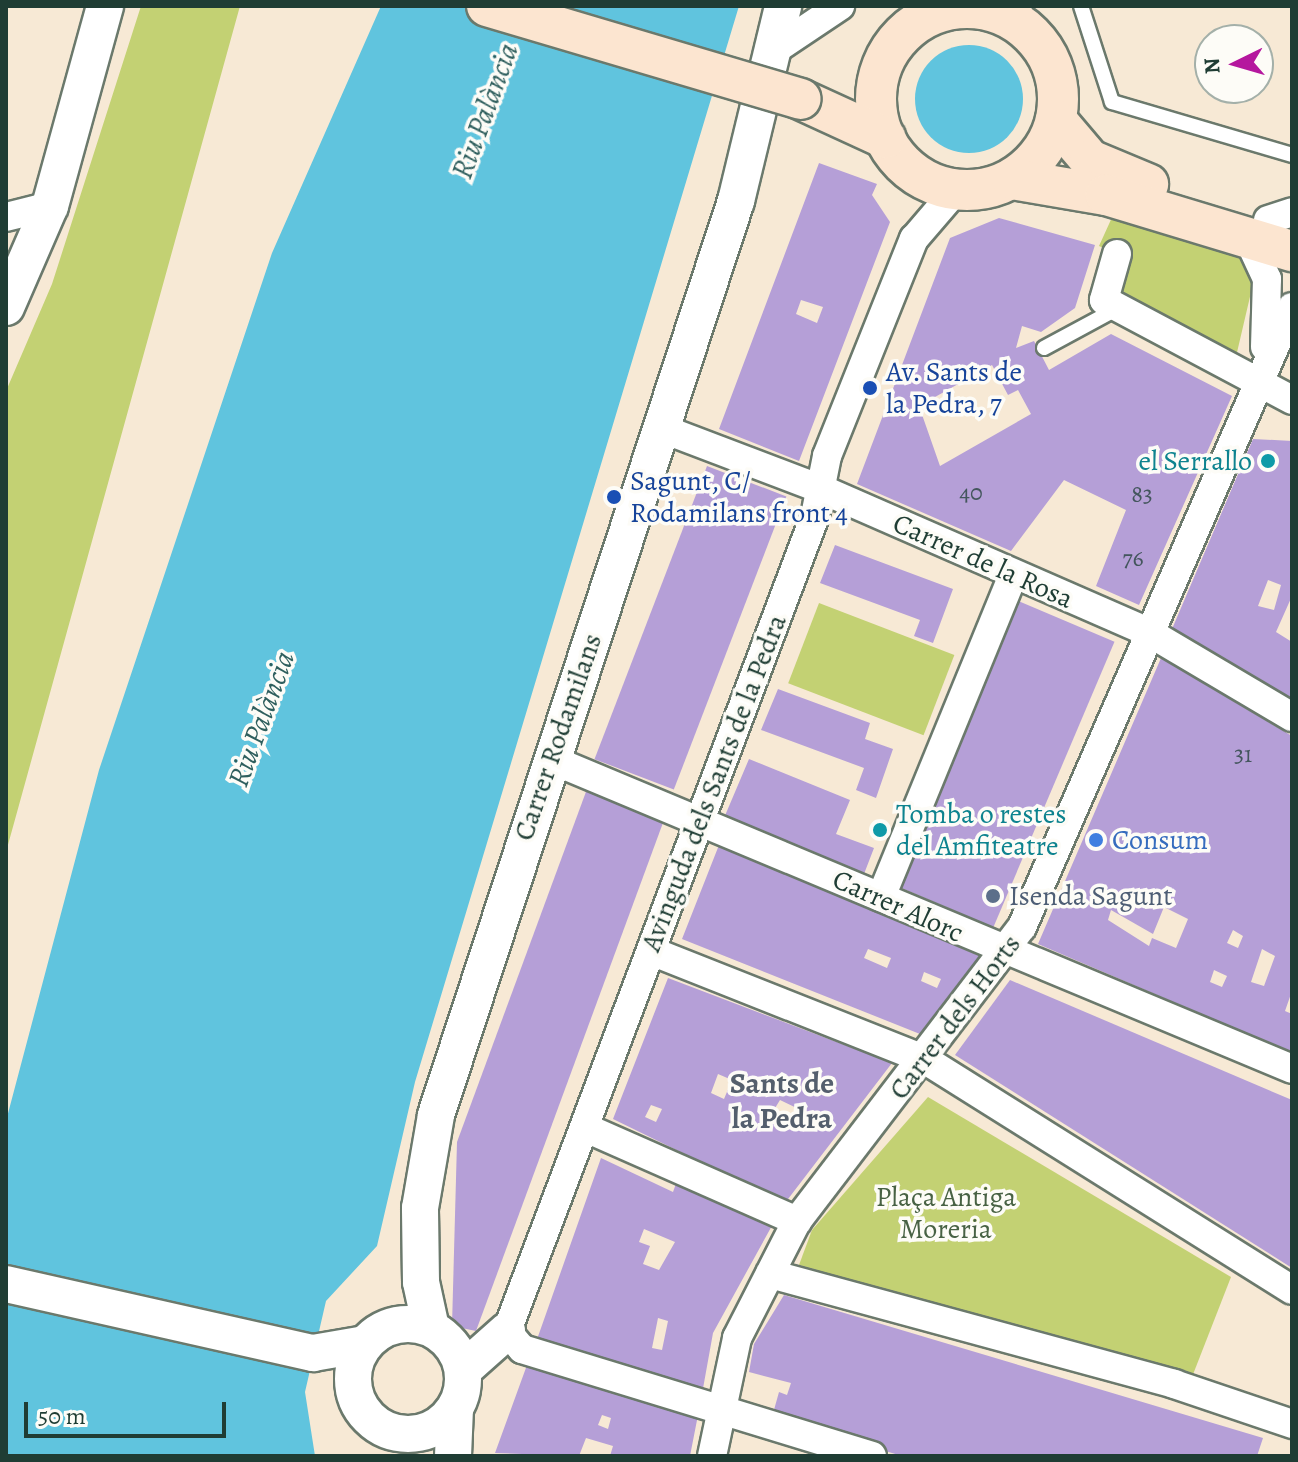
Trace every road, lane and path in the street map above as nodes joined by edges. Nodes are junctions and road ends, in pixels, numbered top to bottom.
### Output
1 (105, 6) edge
2 (487, 6) edge
3 (783, 6) edge
4 (840, 6) edge
5 (1081, 6) edge
6 (951, 8) edge
7 (1014, 14) edge
8 (773, 51) junction
9 (882, 67) junction
10 (800, 99) junction
11 (1056, 120) junction
12 (885, 138) junction
13 (1292, 155) edge
14 (1012, 179) junction
15 (956, 190) junction
16 (50, 206) junction
17 (6, 217) edge
18 (1279, 229) edge
19 (1117, 254) dead end
20 (6, 307) edge
21 (1292, 307) edge
22 (1118, 308) junction
23 (1044, 348) dead end
24 (1256, 386) junction
25 (1292, 400) edge
26 (663, 429) junction
27 (821, 489) junction
28 (1013, 575) junction
29 (1150, 633) junction
30 (1292, 717) edge
31 (550, 759) junction
32 (698, 818) junction
33 (881, 897) junction
34 (651, 951) junction
35 (1003, 953) junction
36 (924, 1059) junction
37 (1292, 1069) edge
38 (586, 1128) junction
39 (797, 1221) junction
40 (770, 1274) junction
41 (6, 1284) edge
42 (1292, 1290) edge
43 (418, 1326) junction
44 (507, 1331) junction
45 (365, 1344) junction
46 (313, 1353) junction
47 (463, 1370) junction
48 (354, 1389) junction
49 (455, 1408) junction
50 (720, 1410) junction
51 (1292, 1424) edge
52 (416, 1445) edge
53 (453, 1456) edge
54 (712, 1456) edge
55 (872, 1456) edge

1 - 16 street
2 - 10 main road, bridge
3 - 8 street, Carrer Rodamilans
4 - 8 street
5 - 13 lane
6 - 7 main road
6 - 9 main road
7 - 11 main road
8 - 26 street, Carrer Rodamilans
9 - 10 main road
9 - 12 main road
10 - 12 main road
11 - 14 main road
11 - 18 main road
12 - 15 main road
14 - 15 main road
14 - 18 main road
15 - 27 street, Avinguda dels Sants de la Pedra
16 - 17 street
16 - 20 street
18 - 24 street, Carrer dels Horts
19 - 22 street
21 - 24 street, Carrer dels Horts
22 - 23 lane
22 - 24 street
24 - 25 street
24 - 29 street, Carrer dels Horts
26 - 27 street, Carrer de la Rosa
26 - 31 street, Carrer Rodamilans
27 - 28 street, Carrer de la Rosa
27 - 32 street, Avinguda dels Sants de la Pedra
28 - 29 street, Carrer de la Rosa
28 - 33 street
29 - 30 street, Carrer de la Rosa
29 - 35 street, Carrer dels Horts
31 - 32 street, Carrer Alorc
31 - 43 street, Carrer Rodamilans
32 - 33 street, Carrer Alorc
32 - 34 street, Avinguda dels Sants de la Pedra
33 - 35 street, Carrer Alorc
34 - 36 street
34 - 38 street, Avinguda dels Sants de la Pedra
35 - 36 street, Carrer dels Horts
35 - 37 street, Carrer Alorc
36 - 39 street, Carrer dels Horts
36 - 42 street
38 - 39 street
38 - 44 street, Avinguda dels Sants de la Pedra
39 - 40 street, Carrer dels Horts
40 - 50 street, Carrer dels Horts
40 - 51 street
41 - 46 street
43 - 45 street
43 - 47 street
44 - 47 street, Avinguda dels Sants de la Pedra
44 - 50 street
45 - 46 street
45 - 48 street
46 - 48 street
47 - 49 street
48 - 52 street
49 - 52 street
49 - 53 street
50 - 54 street, Carrer dels Horts
50 - 55 street

